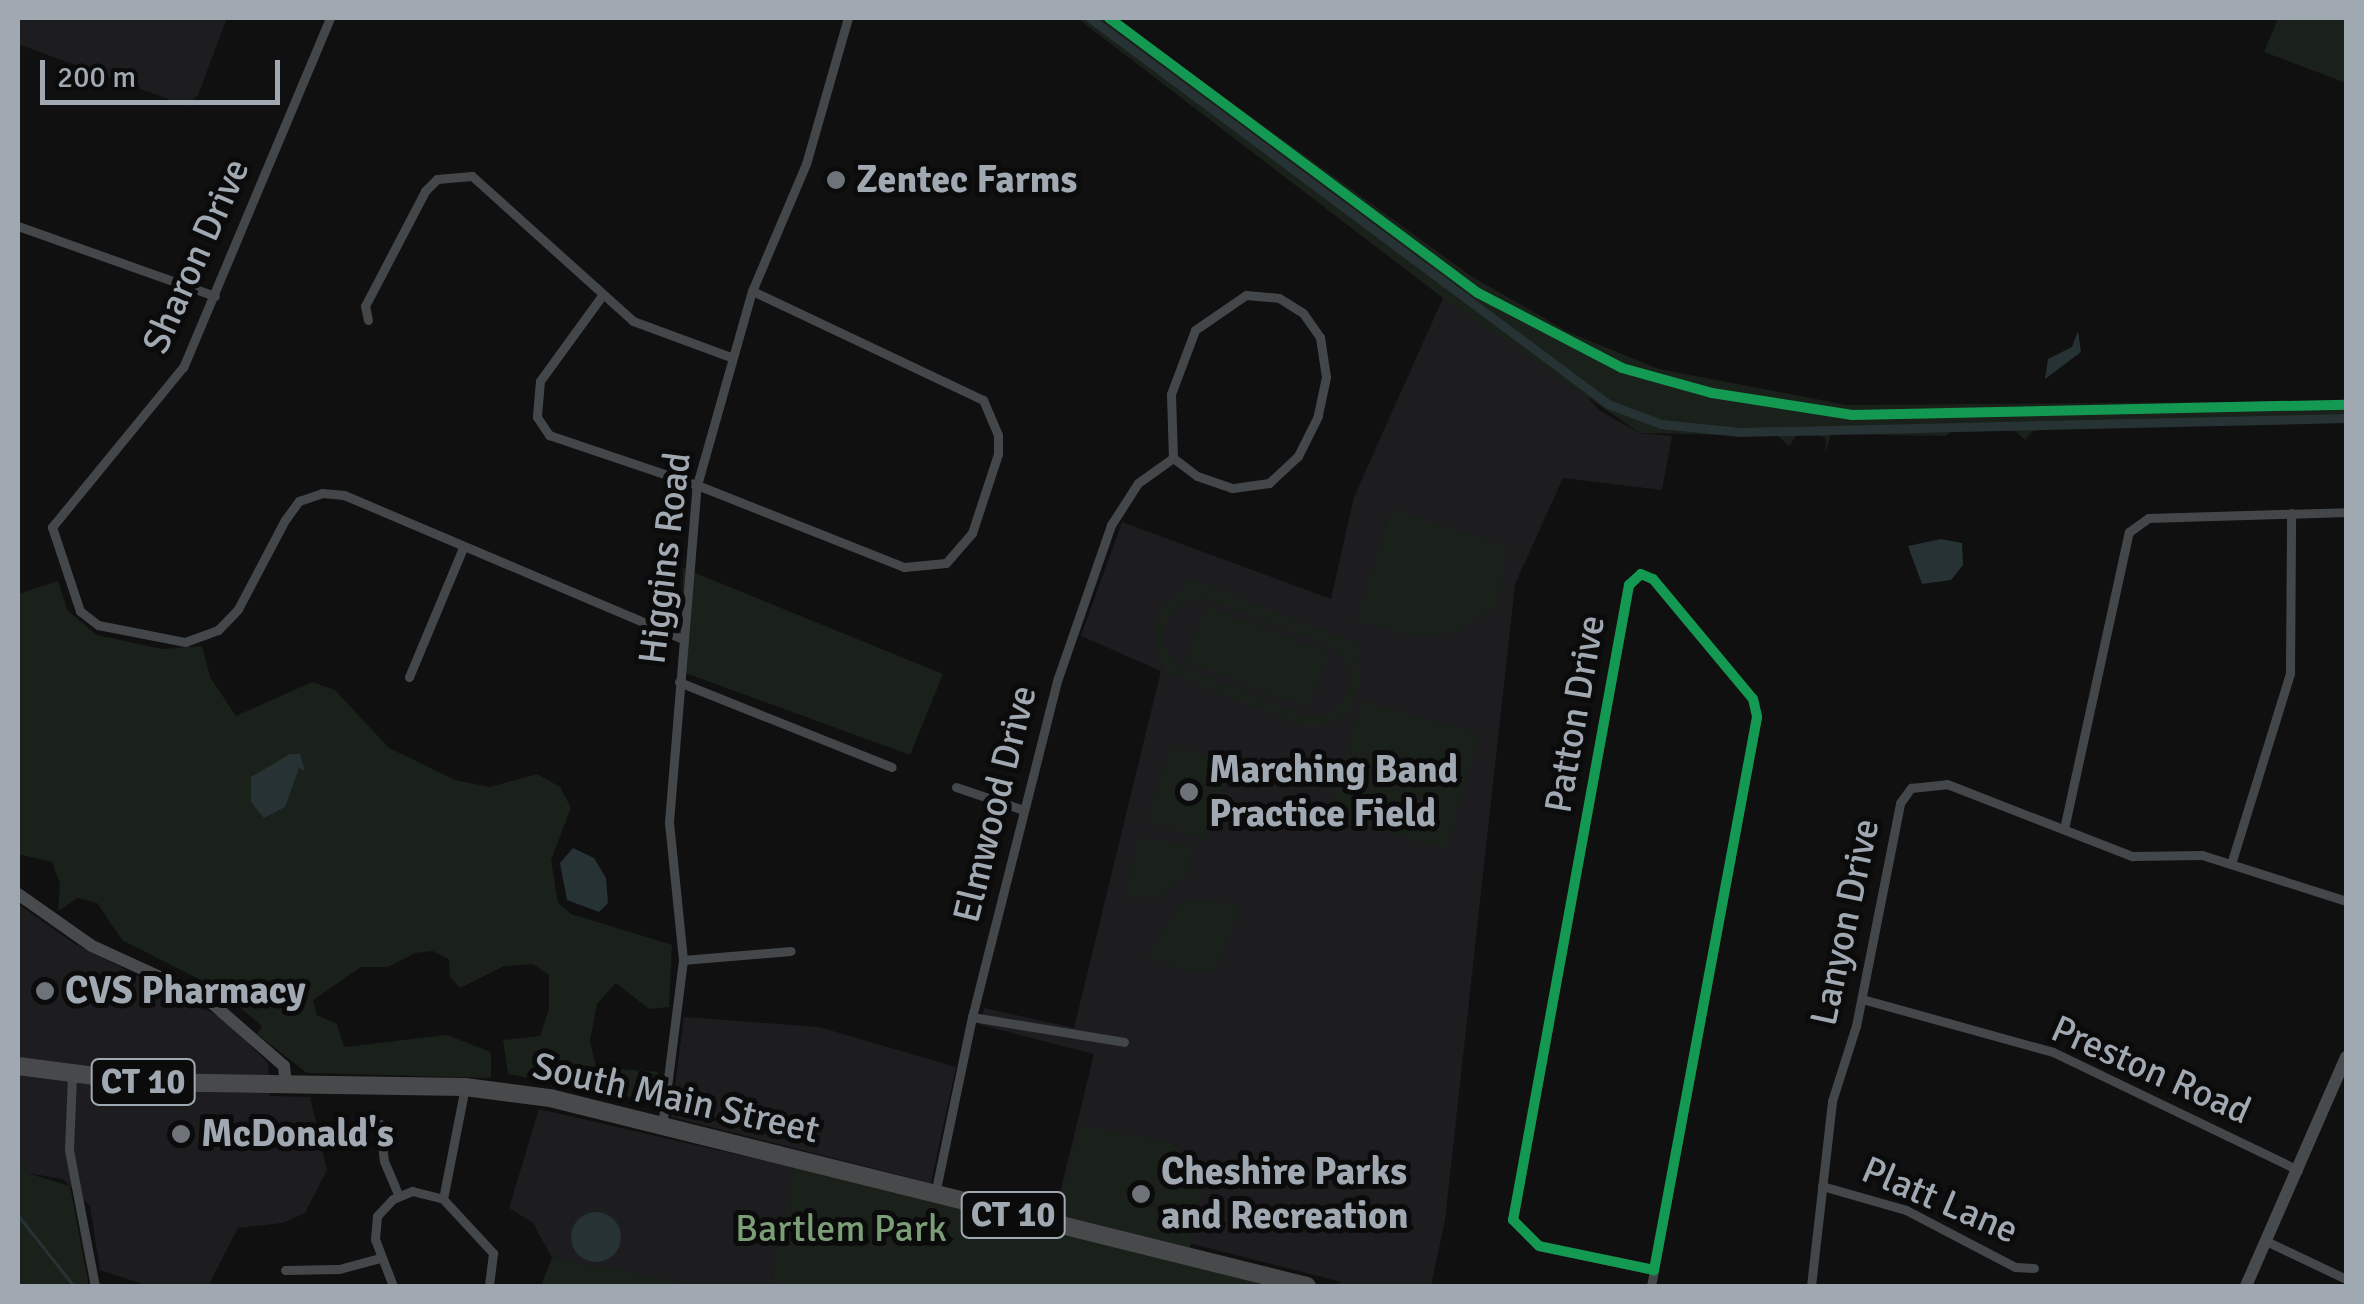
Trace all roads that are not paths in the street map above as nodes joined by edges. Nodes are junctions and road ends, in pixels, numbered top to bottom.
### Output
1 (330, 18) edge
2 (848, 18) edge
3 (18, 226) edge
4 (752, 290) junction
5 (214, 296) junction
6 (601, 298) junction
7 (368, 320) dead end
8 (731, 357) junction
9 (1173, 458) junction
10 (698, 485) junction
11 (2346, 512) edge
12 (2292, 513) junction
13 (463, 548) junction
14 (681, 638) junction
15 (409, 676) dead end
16 (679, 682) junction
17 (892, 767) dead end
18 (956, 786) dead end
19 (1022, 810) junction
20 (2064, 829) junction
21 (2231, 864) junction
22 (18, 894) edge
23 (2346, 901) edge
24 (790, 950) dead end
25 (683, 960) junction
26 (1862, 999) junction
27 (972, 1017) junction
28 (1124, 1042) dead end
29 (2346, 1057) edge
30 (18, 1066) edge
31 (72, 1075) junction
32 (286, 1085) junction
33 (465, 1087) junction
34 (380, 1124) dead end
35 (662, 1127) junction
36 (2298, 1170) junction
37 (1822, 1186) junction
38 (936, 1194) junction
39 (399, 1196) junction
40 (443, 1198) junction
41 (2266, 1241) junction
42 (380, 1258) junction
43 (2034, 1268) dead end
44 (284, 1270) dead end
45 (1654, 1270) junction
46 (2346, 1279) edge
47 (95, 1286) edge
48 (393, 1286) edge
49 (489, 1286) edge
50 (1308, 1286) edge
51 (1651, 1286) edge
52 (1811, 1286) edge
53 (2246, 1286) edge

1 - 5 street, Sharon Drive
2 - 4 street, Higgins Road
3 - 5 street
4 - 8 street, Higgins Road
4 - 10 street
5 - 13 street, Sharon Drive
6 - 7 street
6 - 8 street
6 - 10 street
8 - 10 street, Higgins Road
9 - 9 street
9 - 19 street, Elmwood Drive
10 - 14 street, Higgins Road
11 - 12 street
12 - 20 street
12 - 21 street
13 - 14 street, Sharon Drive
13 - 15 street
14 - 16 street, Higgins Road
16 - 17 street
16 - 25 street, Higgins Road
18 - 19 street
19 - 27 street, Elmwood Drive
20 - 21 street, Lanyon Drive
20 - 26 street, Lanyon Drive
21 - 23 street, Lanyon Drive
22 - 32 main road
24 - 25 street
25 - 35 street, Higgins Road
26 - 36 street, Preston Road
26 - 37 street, Lanyon Drive
27 - 28 street
27 - 38 street, Elmwood Drive
29 - 36 main road
30 - 31 highway, South Main Street / CT 10
31 - 32 highway, South Main Street / CT 10
31 - 47 street
32 - 33 highway, South Main Street / CT 10
33 - 35 highway, South Main Street / CT 10
33 - 40 street
34 - 39 street
35 - 38 highway, South Main Street / CT 10
36 - 41 main road
37 - 43 street, Platt Lane
37 - 52 street, Lanyon Drive
38 - 50 highway, South Main Street / CT 10
39 - 40 street
39 - 42 street
40 - 49 street
41 - 46 street
41 - 53 main road
42 - 44 street
42 - 48 street
45 - 45 street, Patton Drive
45 - 51 street, Patton Drive

